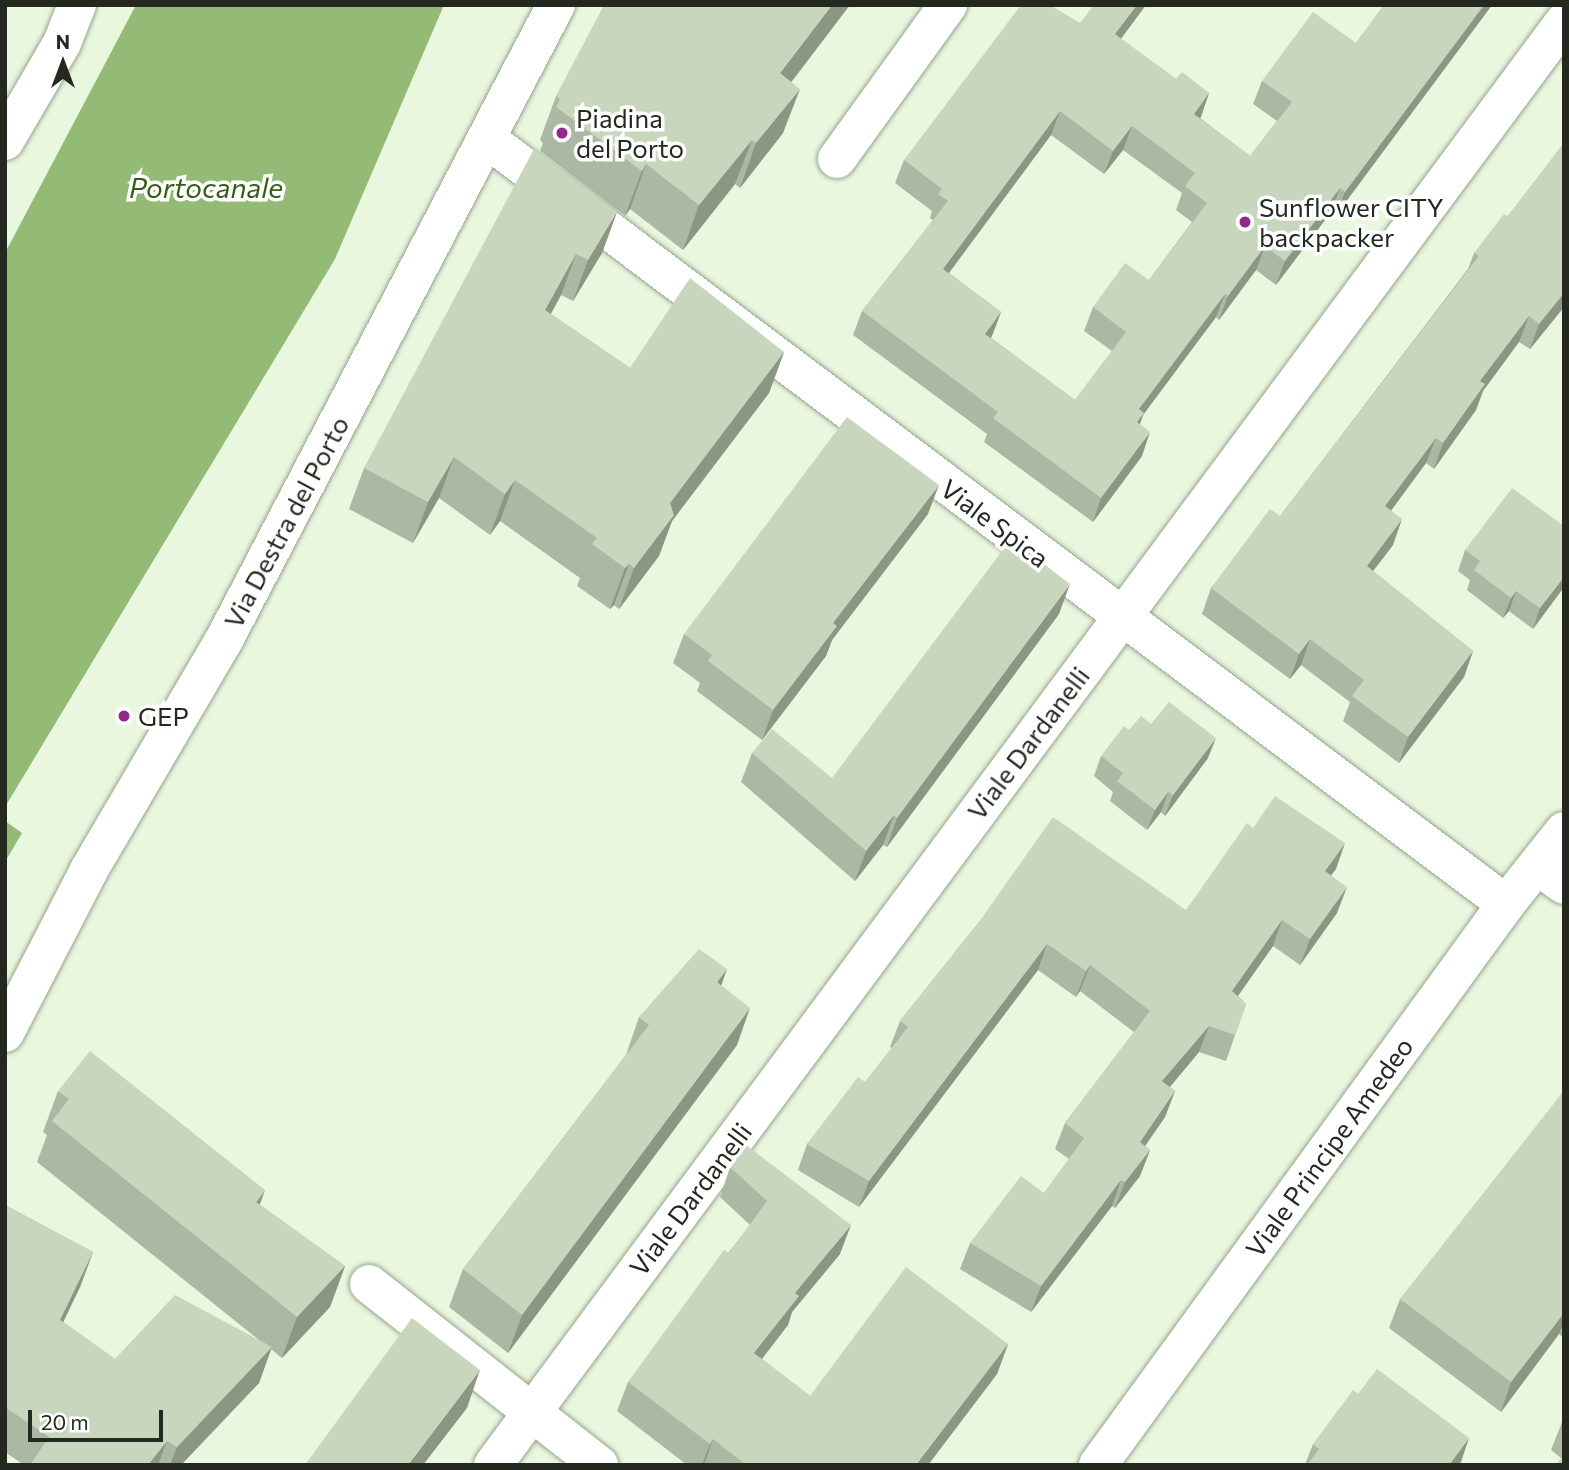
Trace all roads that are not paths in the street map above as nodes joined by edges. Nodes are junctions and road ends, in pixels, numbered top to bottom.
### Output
1 (77, 5) edge
2 (556, 5) edge
3 (948, 5) edge
4 (1553, 5) edge
5 (1564, 13) edge
6 (1564, 22) edge
7 (487, 139) junction
8 (5, 141) edge
9 (837, 159) dead end
10 (1121, 618) junction
11 (1564, 831) edge
12 (1551, 875) edge
13 (1506, 904) junction
14 (5, 1033) edge
15 (369, 1284) dead end
16 (531, 1413) junction
17 (493, 1465) edge
18 (599, 1465) edge
19 (1098, 1465) edge

1 - 8 street
2 - 7 street, Via Destra del Porto
3 - 9 street
4 - 5 street
6 - 10 street, Viale Dardanelli
7 - 10 street, Viale Spica
7 - 14 street, Via Destra del Porto
10 - 13 street, Viale Spica
10 - 16 street, Viale Dardanelli
11 - 12 street, Viale Principe Amedeo
12 - 13 street, Viale Principe Amedeo
13 - 19 street, Viale Principe Amedeo
15 - 16 street
16 - 17 street, Viale Dardanelli
16 - 18 street

